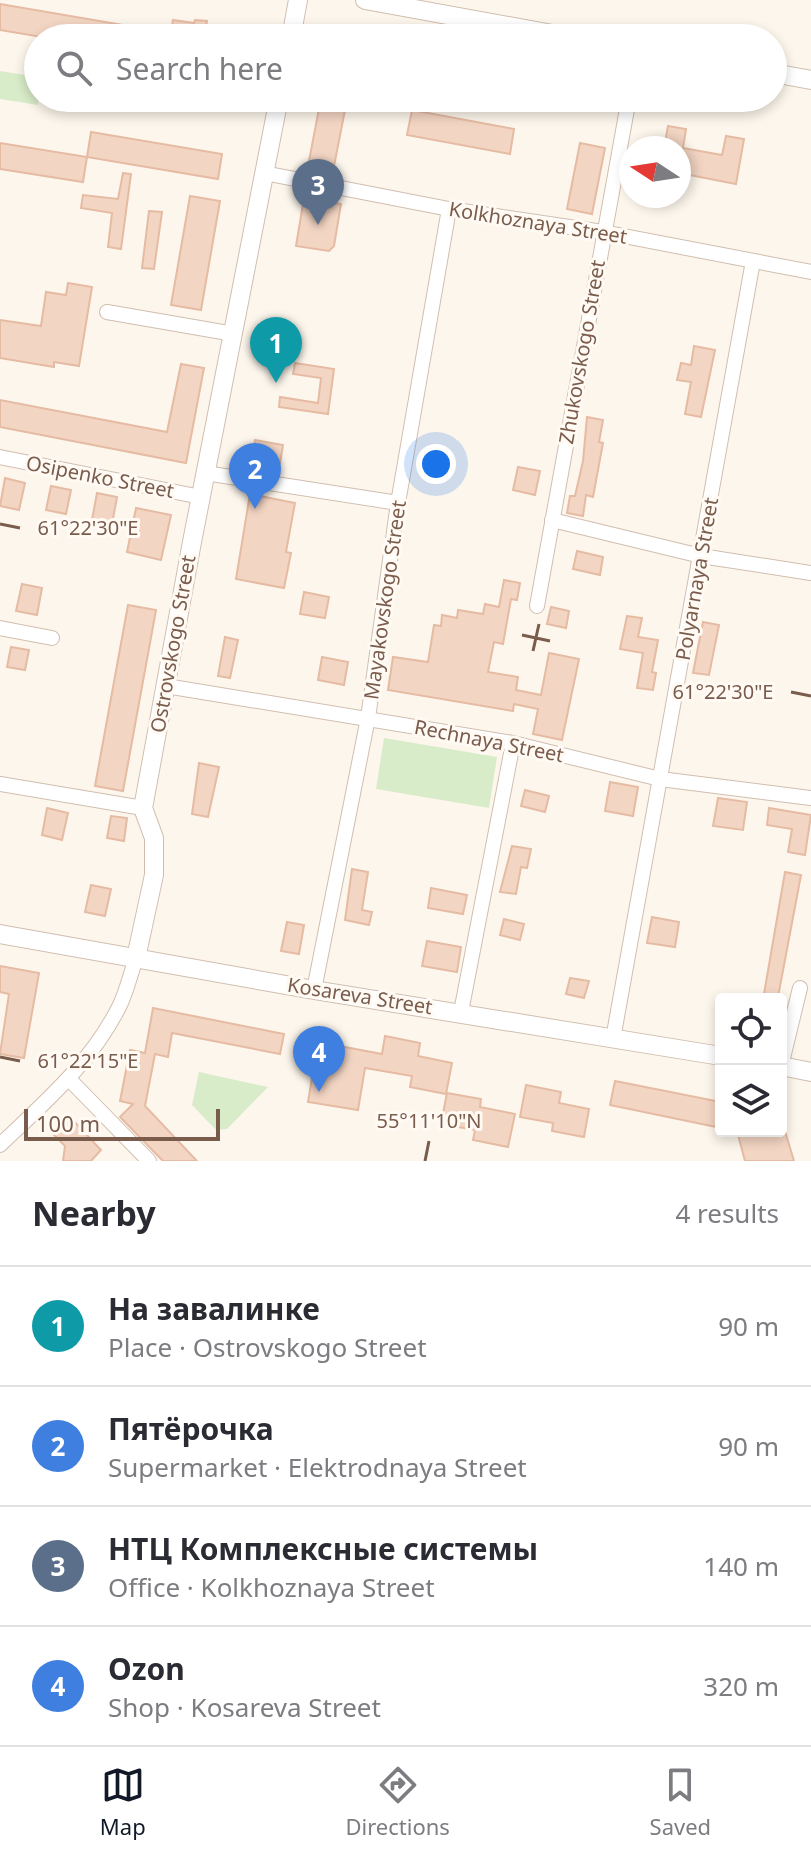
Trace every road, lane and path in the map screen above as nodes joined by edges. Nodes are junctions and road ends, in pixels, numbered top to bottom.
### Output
1 (298, 0) edge
2 (365, 0) edge
3 (294, 24) edge
4 (497, 24) edge
5 (787, 76) edge
6 (811, 80) edge
7 (276, 112) edge
8 (626, 112) edge
9 (264, 173) junction
10 (449, 209) junction
11 (603, 232) junction
12 (753, 261) junction
13 (811, 272) edge
14 (107, 312) dead end
15 (234, 334) junction
16 (0, 457) edge
17 (205, 473) junction
18 (201, 497) junction
19 (398, 503) junction
20 (552, 520) junction
21 (701, 556) junction
22 (811, 573) edge
23 (537, 606) dead end
24 (0, 628) edge
25 (52, 638) dead end
26 (166, 686) junction
27 (368, 718) junction
28 (513, 743) junction
29 (660, 779) junction
30 (0, 784) edge
31 (811, 798) edge
32 (143, 808) junction
33 (0, 934) edge
34 (136, 958) junction
35 (800, 988) dead end
36 (314, 990) junction
37 (461, 1012) junction
38 (613, 1039) junction
39 (715, 1055) edge
40 (781, 1065) edge
41 (787, 1067) edge
42 (811, 1072) edge
43 (69, 1079) junction
44 (0, 1145) edge
45 (149, 1161) edge

1 - 3 street
2 - 4 street
5 - 6 street
7 - 9 street, Ostrovskogo Street
8 - 11 street, Zhukovskogo Street
9 - 10 street, Kolkhoznaya Street
9 - 15 street, Ostrovskogo Street
10 - 11 street, Kolkhoznaya Street
10 - 19 street, Mayakovskogo Street
11 - 12 street, Kolkhoznaya Street
11 - 20 street, Zhukovskogo Street
12 - 13 street, Kolkhoznaya Street
12 - 21 street, Polyarnaya Street
14 - 15 street
15 - 17 street, Ostrovskogo Street
16 - 18 street, Osipenko Street
17 - 18 street, Ostrovskogo Street
17 - 19 street
18 - 26 street, Ostrovskogo Street
19 - 27 street, Mayakovskogo Street
20 - 21 street
20 - 23 street, Zhukovskogo Street
21 - 22 street
21 - 29 street, Polyarnaya Street
24 - 25 street
26 - 27 street, Rechnaya Street
26 - 32 street, Ostrovskogo Street
27 - 28 street, Rechnaya Street
27 - 36 street, Mayakovskogo Street
28 - 29 street, Rechnaya Street
28 - 37 street
29 - 31 street, Rechnaya Street
29 - 38 street, Polyarnaya Street
30 - 32 street
32 - 34 street, Ostrovskogo Street
33 - 34 street, Kosareva Street
34 - 36 street, Kosareva Street
34 - 43 street, Ostrovskogo Street
35 - 40 street
36 - 37 street, Kosareva Street
37 - 38 street, Kosareva Street
38 - 39 street, Kosareva Street
41 - 42 street
43 - 44 street, Ostrovskogo Street
43 - 45 street

